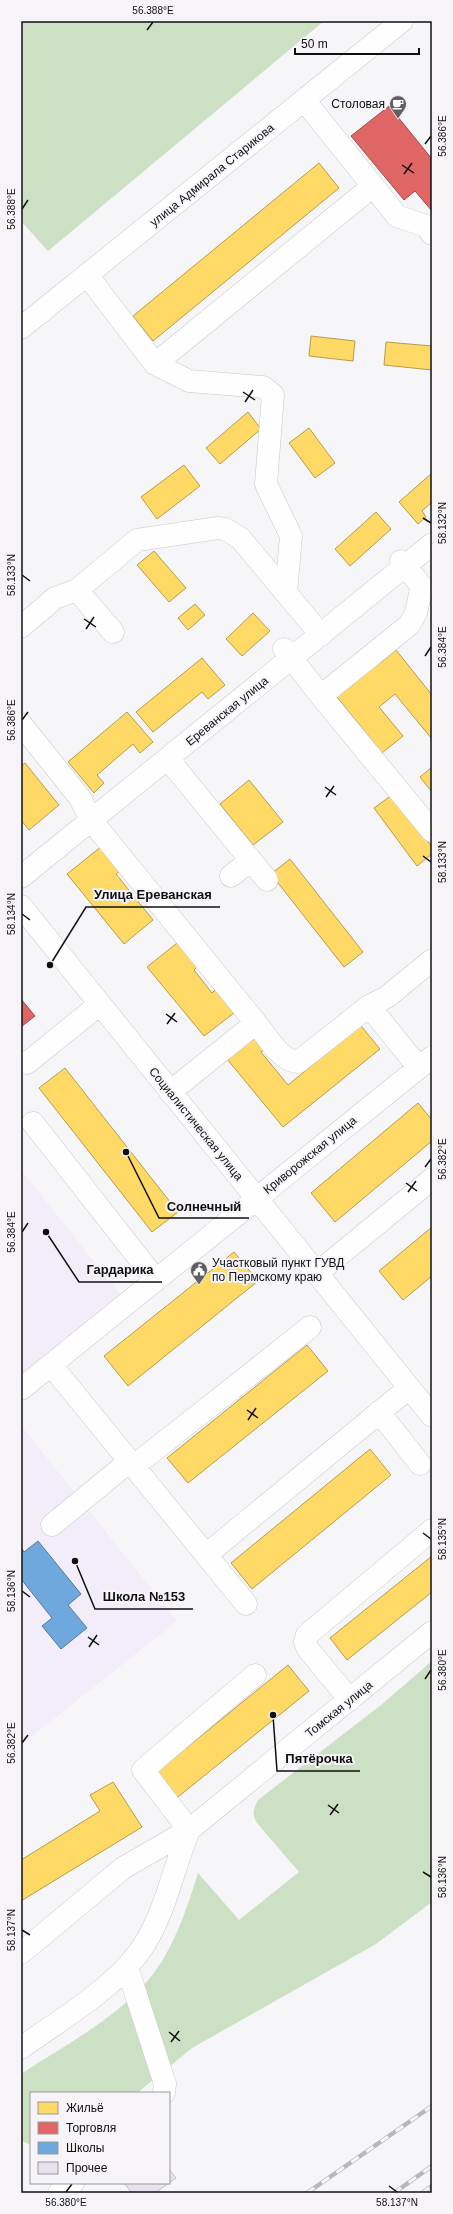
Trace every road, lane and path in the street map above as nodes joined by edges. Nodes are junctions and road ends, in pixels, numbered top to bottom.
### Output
1 (402, 21) edge
2 (304, 100) junction
3 (373, 186) junction
4 (432, 234) edge
5 (87, 276) junction
6 (21, 328) edge
7 (155, 364) junction
8 (432, 544) edge
9 (403, 564) junction
10 (77, 590) junction
11 (286, 592) junction
12 (21, 627) edge
13 (113, 632) dead end
14 (321, 635) junction
15 (288, 654) junction
16 (321, 696) junction
17 (21, 724) edge
18 (168, 759) junction
19 (91, 820) junction
20 (432, 832) edge
21 (251, 860) junction
22 (231, 876) dead end
23 (21, 877) edge
24 (267, 880) dead end
25 (21, 906) edge
26 (432, 960) edge
27 (100, 1004) junction
28 (369, 1006) junction
29 (256, 1023) junction
30 (21, 1062) edge
31 (425, 1062) edge
32 (170, 1092) junction
33 (33, 1123) dead end
34 (432, 1179) edge
35 (256, 1199) junction
36 (316, 1274) junction
37 (156, 1280) junction
38 (310, 1327) dead end
39 (51, 1365) junction
40 (409, 1388) junction
41 (21, 1389) edge
42 (379, 1412) junction
43 (432, 1416) edge
44 (132, 1464) junction
45 (420, 1464) dead end
46 (52, 1525) dead end
47 (432, 1530) edge
48 (206, 1554) junction
49 (246, 1604) dead end
50 (432, 1632) edge
51 (255, 1675) dead end
52 (350, 1700) junction
53 (189, 1830) junction
54 (21, 1953) edge
55 (127, 1967) junction
56 (21, 2048) edge
57 (164, 2092) edge
58 (72, 2184) edge
59 (58, 2193) edge

1 - 2 street, улица Адмирала Старикова
2 - 3 street
2 - 5 street, улица Адмирала Старикова
3 - 4 street
3 - 7 street
5 - 6 street, улица Адмирала Старикова
5 - 7 street
7 - 11 street
8 - 9 street, Ереванская улица
9 - 14 street, Ереванская улица
9 - 16 street
10 - 11 street
10 - 12 street
10 - 13 street
11 - 14 street
14 - 15 street, Ереванская улица
15 - 16 street
15 - 18 street, Ереванская улица
16 - 20 street
17 - 19 street
18 - 19 street, Ереванская улица
18 - 21 street
19 - 23 street, Ереванская улица
19 - 29 street
21 - 22 street
21 - 24 street
25 - 27 street, Социалистическая улица
26 - 28 street
27 - 30 street
27 - 32 street, Социалистическая улица
28 - 29 street
28 - 31 street
29 - 32 street
31 - 35 street, Криворожская улица
32 - 35 street, Социалистическая улица
33 - 37 street
34 - 36 street
35 - 36 street, Социалистическая улица
35 - 37 street, Криворожская улица
36 - 40 street, Социалистическая улица
37 - 39 street, Криворожская улица
38 - 44 street
39 - 41 street, Криворожская улица
39 - 44 street
40 - 42 street
40 - 43 street, Социалистическая улица
42 - 45 street
42 - 48 street
44 - 46 street
44 - 48 street
47 - 52 street
48 - 49 street
50 - 52 street, Томская улица
51 - 53 street
52 - 53 street, Томская улица
53 - 54 street, Томская улица
53 - 55 street
55 - 56 street
55 - 57 street
58 - 59 street

